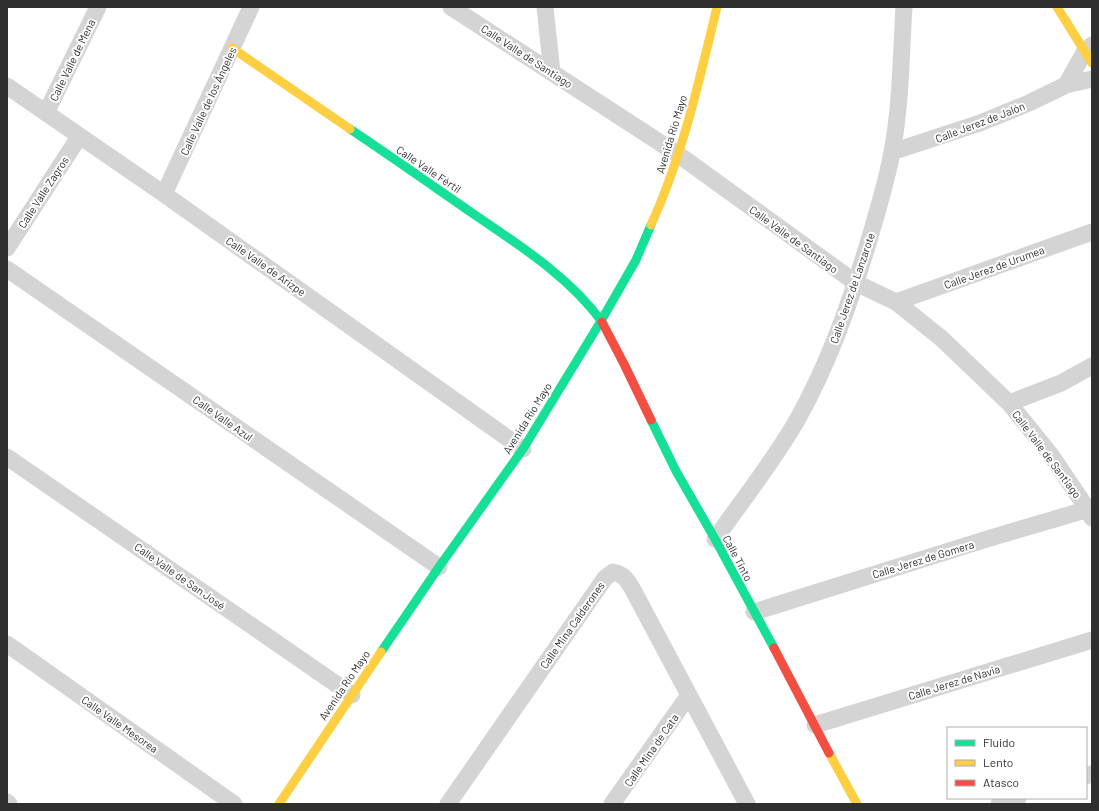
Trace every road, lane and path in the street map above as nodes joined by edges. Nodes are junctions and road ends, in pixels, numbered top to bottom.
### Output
1 (98, 7) edge
2 (251, 7) edge
3 (451, 7) edge
4 (545, 7) edge
5 (717, 7) edge
6 (1057, 7) edge
7 (907, 8) edge
8 (232, 48) junction
9 (1090, 53) edge
10 (552, 73) junction
11 (1092, 79) edge
12 (1066, 85) junction
13 (7, 86) edge
14 (46, 114) junction
15 (79, 137) junction
16 (892, 152) junction
17 (679, 155) junction
18 (164, 194) junction
19 (1092, 232) edge
20 (7, 248) edge
21 (7, 268) edge
22 (856, 283) junction
23 (896, 302) junction
24 (601, 322) junction
25 (1092, 366) edge
26 (1009, 403) junction
27 (523, 449) junction
28 (7, 457) edge
29 (1091, 512) edge
30 (715, 539) junction
31 (439, 567) junction
32 (754, 612) junction
33 (1092, 640) edge
34 (7, 644) edge
35 (352, 694) junction
36 (689, 695) junction
37 (815, 724) junction
38 (1015, 799) edge
39 (234, 804) edge
40 (279, 804) edge
41 (448, 804) edge
42 (612, 804) edge
43 (747, 804) edge
44 (857, 804) edge
45 (999, 804) edge

1 - 14 street, Calle Valle de Mena
2 - 8 street, Calle Valle de los Ángeles
3 - 10 street, Calle Valle de Santiago
4 - 10 street
5 - 17 street, Avenida Río Mayo
6 - 9 street
7 - 16 street, Calle Jerez de Lanzarote
8 - 18 street, Calle Valle de los Ángeles
8 - 24 street, Calle Valle Fértil
9 - 12 street
10 - 17 street, Calle Valle de Santiago
11 - 12 street, Calle Jerez de Jalón
12 - 16 street, Calle Jerez de Jalón
13 - 14 street, Calle Valle de Arizpe
14 - 15 street, Calle Valle de Arizpe
15 - 18 street, Calle Valle de Arizpe
15 - 20 street, Calle Valle Zagros
16 - 22 street, Calle Jerez de Lanzarote
17 - 22 street, Calle Valle de Santiago
17 - 24 street, Avenida Río Mayo
18 - 27 street, Calle Valle de Arizpe
19 - 23 street, Calle Jerez de Urumea
21 - 31 street, Calle Valle Azul
22 - 23 street, Calle Valle de Santiago
22 - 30 street, Calle Jerez de Lanzarote
23 - 26 street, Calle Valle de Santiago
24 - 27 street, Avenida Río Mayo
24 - 30 street, Calle Tinto
25 - 26 street
26 - 29 street, Calle Valle de Santiago
27 - 31 street, Avenida Río Mayo
28 - 35 street, Calle Valle de San José
29 - 32 street, Calle Jerez de Gomera
30 - 32 street, Calle Tinto
31 - 35 street, Avenida Río Mayo
32 - 37 street, Calle Tinto
33 - 37 street, Calle Jerez de Navia
34 - 39 street, Calle Valle Mesorea
35 - 40 street, Avenida Río Mayo
36 - 41 street, Calle Mina Calderones
36 - 42 street, Calle Mina de Cata
36 - 43 street, Calle Mina Calderones
37 - 44 street, Calle Tinto
38 - 45 street

